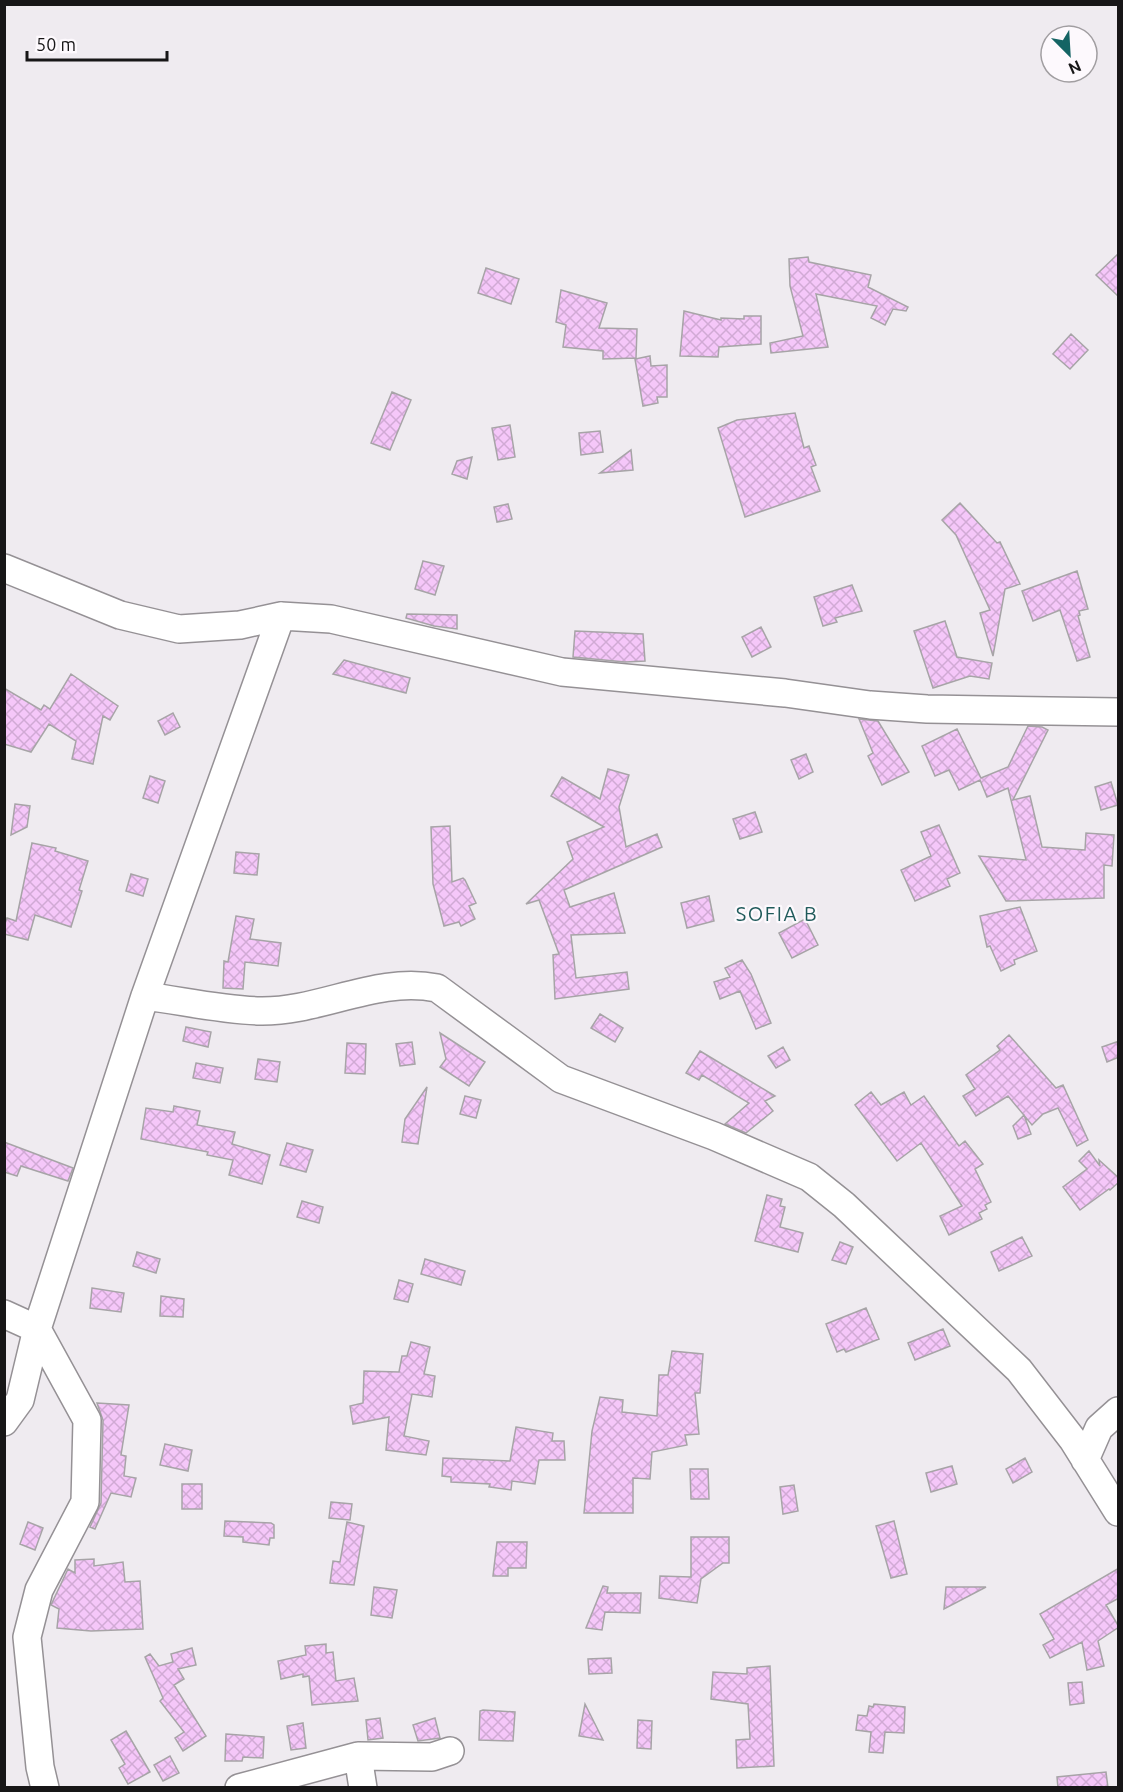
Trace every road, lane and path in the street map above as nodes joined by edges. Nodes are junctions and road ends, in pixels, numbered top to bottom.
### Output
1 (4, 568) edge
2 (281, 616) junction
3 (1119, 712) edge
4 (146, 996) junction
5 (4, 1314) edge
6 (37, 1329) junction
7 (1109, 1420) edge
8 (4, 1422) edge
9 (1062, 1426) junction
10 (1085, 1460) junction
11 (1119, 1512) edge
12 (450, 1751) dead end
13 (358, 1756) junction
14 (45, 1788) edge
15 (239, 1788) edge
16 (363, 1788) edge

1 - 2 street
2 - 3 street
2 - 4 street
4 - 6 street
4 - 9 street
5 - 6 street
6 - 8 street
6 - 14 street
7 - 9 street
7 - 10 street
9 - 10 street
10 - 11 street
12 - 13 street
13 - 15 street
13 - 16 street

